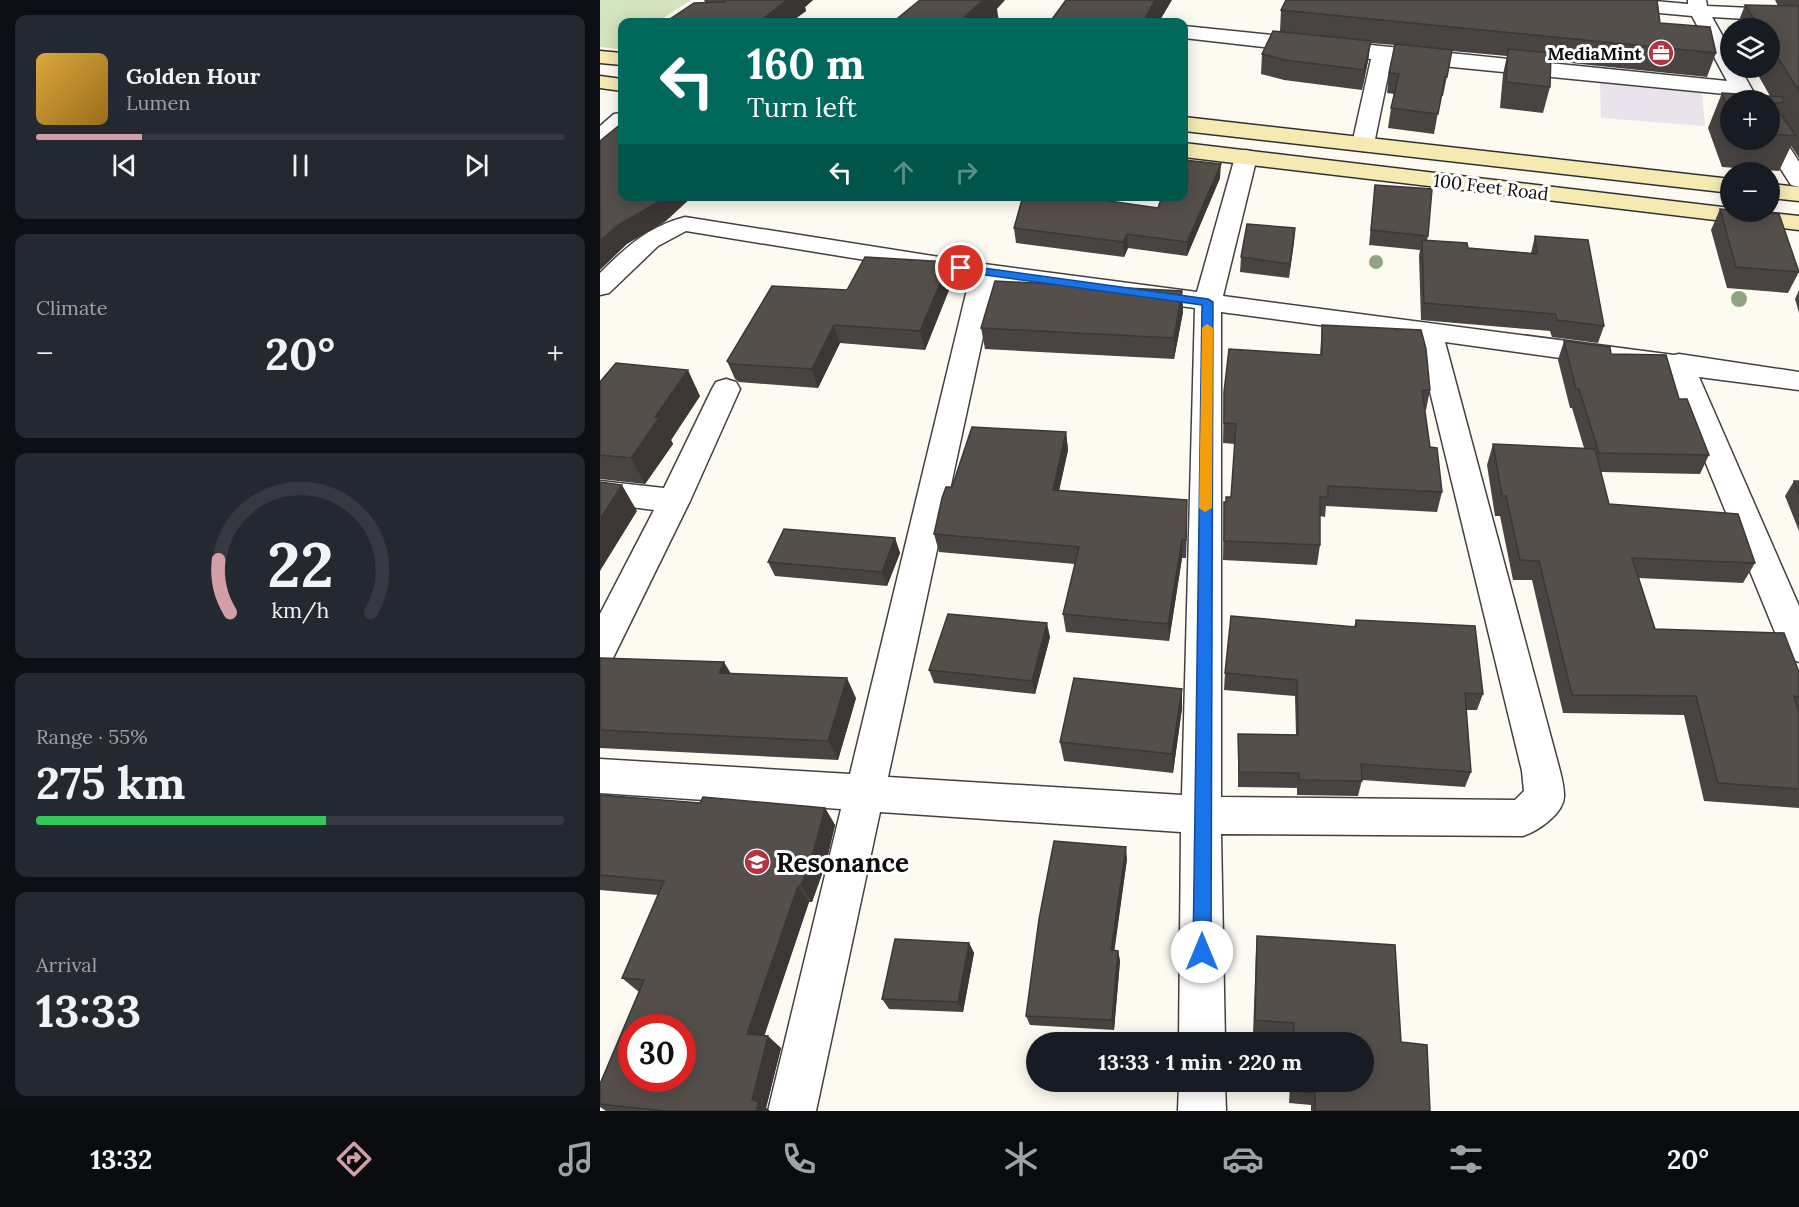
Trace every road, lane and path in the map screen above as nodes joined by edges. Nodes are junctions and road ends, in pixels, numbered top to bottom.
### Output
1 (1584, 0) edge
2 (1698, 5) edge
3 (1799, 16) edge
4 (1188, 32) edge
5 (1382, 54) junction
6 (600, 82) edge
7 (618, 84) edge
8 (1741, 90) edge
9 (1720, 92) edge
10 (618, 122) edge
11 (1188, 124) edge
12 (600, 138) edge
13 (1363, 144) junction
14 (1188, 150) edge
15 (1780, 150) edge
16 (1246, 157) junction
17 (1799, 180) edge
18 (1720, 185) edge
19 (1780, 192) edge
20 (1799, 194) edge
21 (1799, 223) edge
22 (984, 272) junction
23 (600, 287) edge
24 (1208, 302) junction
25 (1430, 333) junction
26 (1679, 363) junction
27 (1799, 381) edge
28 (726, 389) dead end
29 (600, 492) edge
30 (674, 501) junction
31 (1799, 647) edge
32 (600, 648) edge
33 (600, 776) edge
34 (865, 793) junction
35 (1202, 815) junction
36 (1202, 1032) edge
37 (1202, 1092) edge
38 (792, 1111) edge
39 (1202, 1111) edge

1 - 2 street
2 - 3 street
2 - 8 street
4 - 5 street
5 - 9 street
5 - 13 street
6 - 7 main road
10 - 12 street
11 - 13 main road, 100 Feet Road
13 - 18 main road, 100 Feet Road
14 - 16 main road, 100 Feet Road
15 - 17 street
16 - 21 main road, 100 Feet Road
16 - 24 street
19 - 20 main road
22 - 23 street
22 - 24 street
22 - 34 street
24 - 25 street
24 - 35 street
25 - 26 street
25 - 35 street
26 - 27 street
26 - 31 street
28 - 30 street
29 - 30 street
30 - 32 street
33 - 34 street
34 - 35 street
34 - 38 street
35 - 36 street
37 - 39 street

